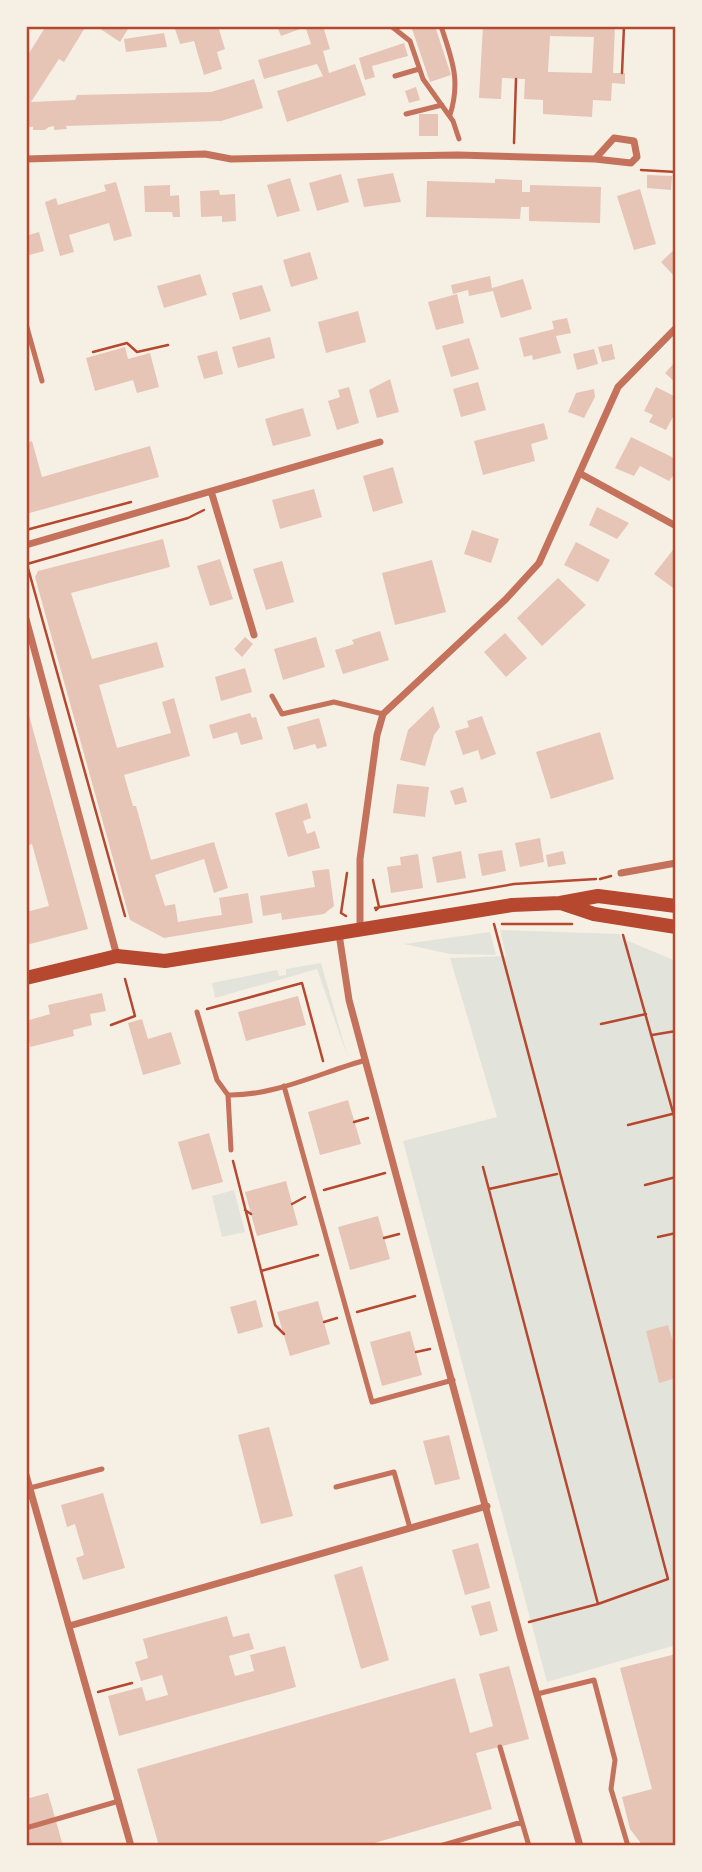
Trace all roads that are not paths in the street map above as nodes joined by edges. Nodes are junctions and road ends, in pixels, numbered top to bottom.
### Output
1 (391, 26) edge
2 (441, 26) edge
3 (419, 69) junction
4 (395, 76) dead end
5 (442, 105) junction
6 (406, 114) dead end
7 (450, 116) junction
8 (459, 139) dead end
9 (26, 159) edge
10 (595, 159) junction
11 (26, 324) edge
12 (676, 328) edge
13 (35, 358) junction
14 (26, 360) edge
15 (41, 381) dead end
16 (380, 442) dead end
17 (581, 474) junction
18 (211, 491) junction
19 (676, 526) edge
20 (26, 545) edge
21 (26, 619) edge
22 (254, 635) dead end
23 (272, 696) dead end
24 (383, 714) junction
25 (676, 863) edge
26 (621, 873) dead end
27 (560, 903) junction
28 (676, 906) edge
29 (360, 927) junction
30 (676, 928) edge
31 (338, 931) junction
32 (117, 956) junction
33 (26, 978) edge
34 (197, 1012) road end
35 (366, 1060) junction
36 (284, 1086) junction
37 (228, 1095) junction
38 (231, 1150) road end
39 (453, 1380) junction
40 (102, 1469) dead end
41 (26, 1475) edge
42 (336, 1487) dead end
43 (30, 1488) junction
44 (488, 1506) junction
45 (410, 1528) junction
46 (69, 1626) junction
47 (537, 1694) junction
48 (500, 1747) dead end
49 (118, 1801) junction
50 (522, 1822) junction
51 (26, 1828) edge
52 (131, 1846) edge
53 (440, 1846) edge
54 (529, 1846) edge
55 (580, 1846) edge
56 (628, 1846) edge

1 - 3 lane
2 - 7 lane
3 - 4 lane
3 - 5 lane
5 - 6 lane
5 - 7 lane
7 - 8 lane
9 - 10 street
10 - 10 street
11 - 13 lane
12 - 17 street
13 - 14 lane
13 - 15 lane
16 - 18 street
17 - 19 street
17 - 24 street
18 - 20 street
18 - 22 street
21 - 32 street
23 - 24 lane
24 - 29 street
25 - 26 street
27 - 28 main road
27 - 29 main road
27 - 30 main road
29 - 31 main road
31 - 32 main road
31 - 35 street
32 - 33 main road
34 - 37 lane
35 - 36 lane
35 - 39 street
36 - 37 lane
36 - 39 lane
37 - 38 lane
39 - 44 street
40 - 43 lane
41 - 43 street
42 - 45 lane
43 - 46 street
44 - 45 street
44 - 47 street
45 - 46 street
46 - 49 street
47 - 55 street
47 - 56 lane
48 - 50 lane
49 - 51 lane
49 - 52 street
50 - 53 lane
50 - 54 lane

